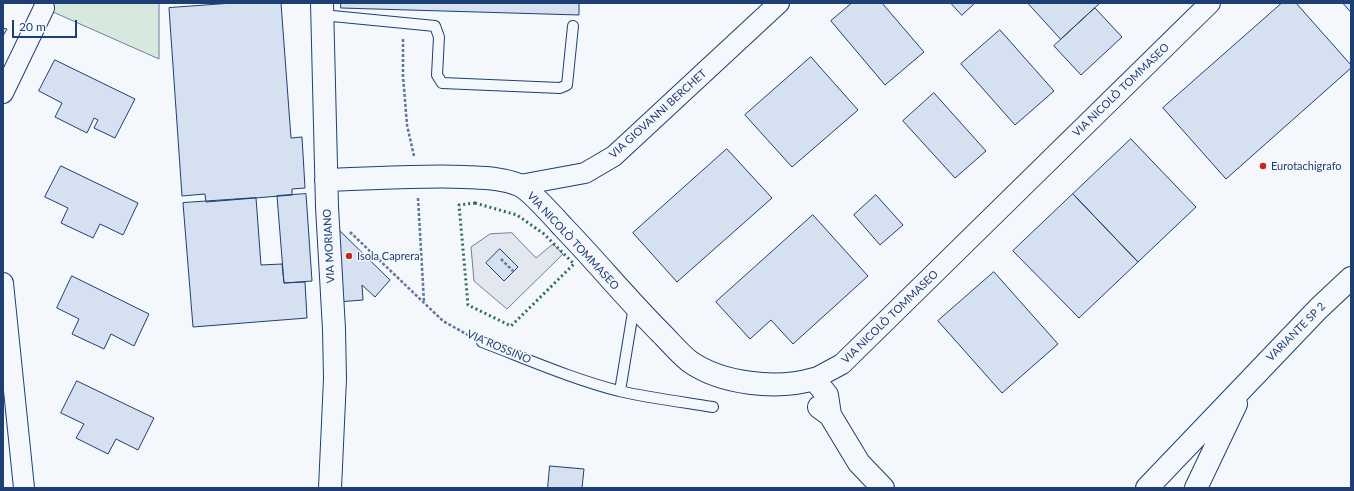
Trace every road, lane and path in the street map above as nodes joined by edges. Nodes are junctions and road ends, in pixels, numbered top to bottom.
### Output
1 (779, 3) edge
2 (1210, 3) edge
3 (44, 8) dead end
4 (322, 9) edge
5 (573, 26) dead end
6 (3, 93) edge
7 (520, 185) junction
8 (326, 186) junction
9 (350, 232) dead end
10 (501, 259) dead end
11 (514, 271) dead end
12 (1351, 278) edge
13 (3, 283) edge
14 (634, 306) junction
15 (482, 342) joint
16 (811, 380) junction
17 (1244, 387) junction
18 (620, 391) junction
19 (712, 407) dead end
20 (24, 488) edge
21 (330, 488) edge
22 (883, 488) edge
23 (1147, 488) edge
24 (1196, 488) edge

1 - 7 street, VIA GIOVANNI BERCHET
2 - 16 street, VIA NICOLÒ TOMMASEO
3 - 6 street
4 - 5 lane
4 - 8 street, VIA MORIANO
7 - 8 street
7 - 14 street, VIA NICOLÒ TOMMASEO
8 - 21 street, VIA MORIANO
9 - 15 path, VIA ROSSINO
10 - 11 path
12 - 17 street, VARIANTE SP 2
13 - 20 street
14 - 16 street, VIA NICOLÒ TOMMASEO
14 - 18 lane
15 - 18 lane, VIA ROSSINO
16 - 22 street
17 - 23 street, VARIANTE SP 2
17 - 24 street, VARIANTE SP 2
18 - 19 lane, VIA ROSSINO

